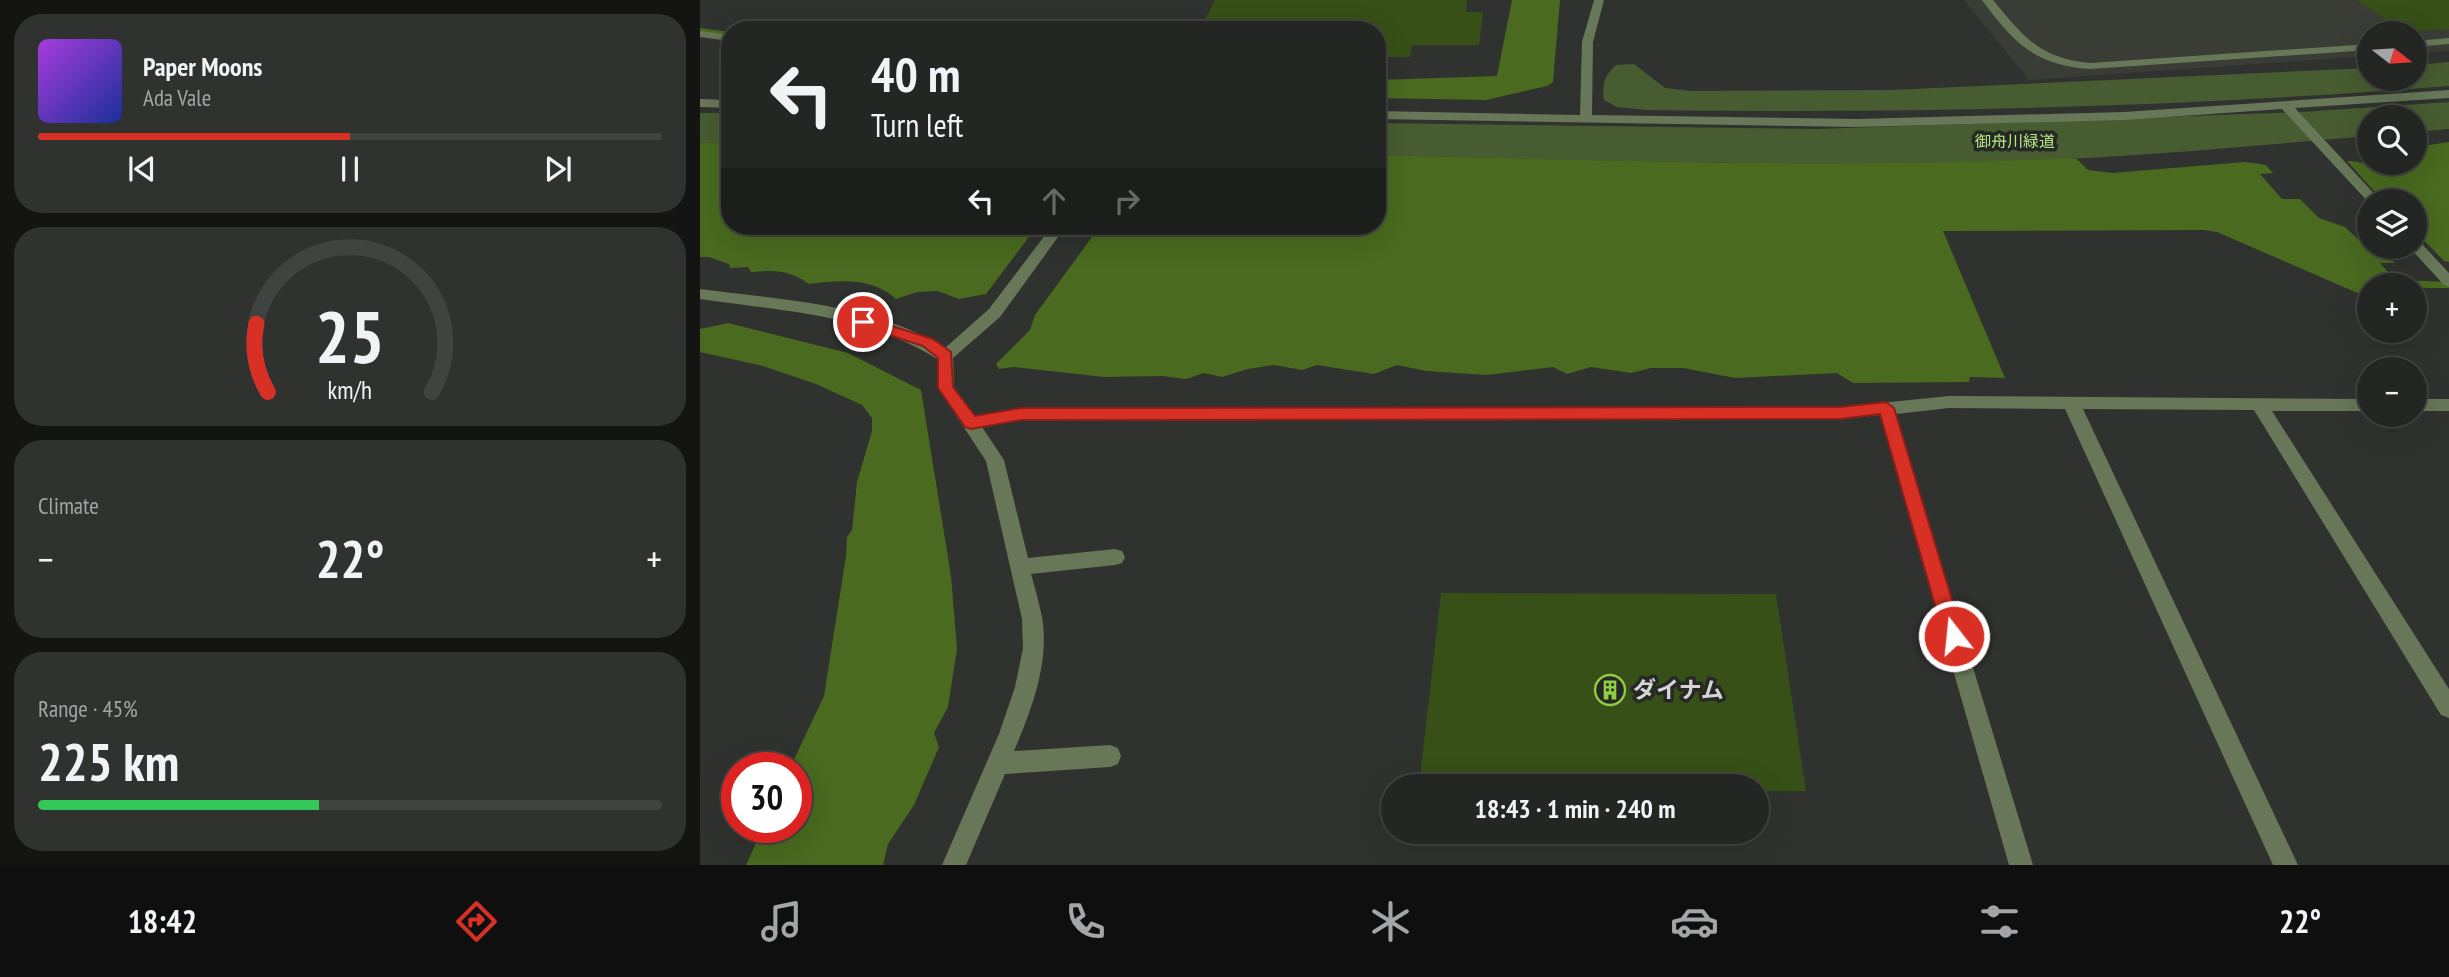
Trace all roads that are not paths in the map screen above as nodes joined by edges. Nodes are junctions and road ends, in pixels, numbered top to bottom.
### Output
1 (1599, 0) edge
2 (1987, 0) edge
3 (700, 34) edge
4 (721, 37) edge
5 (2449, 41) edge
6 (2427, 43) edge
7 (2357, 48) edge
8 (2449, 94) edge
9 (700, 103) edge
10 (721, 104) edge
11 (2286, 106) junction
12 (1386, 115) edge
13 (1586, 117) junction
14 (2363, 189) edge
15 (1052, 235) edge
16 (2427, 259) edge
17 (2449, 282) edge
18 (700, 295) edge
19 (945, 356) junction
20 (2259, 404) junction
21 (2072, 405) junction
22 (2357, 405) edge
23 (2427, 406) edge
24 (1886, 408) junction
25 (2447, 408) edge
26 (971, 423) junction
27 (1115, 557) dead end
28 (1021, 567) junction
29 (2449, 708) edge
30 (1110, 756) dead end
31 (998, 763) junction
32 (954, 865) edge
33 (2021, 865) edge
34 (2286, 865) edge

1 - 13 street
2 - 7 street
3 - 4 street
5 - 6 street
8 - 11 street
9 - 10 street
11 - 13 street
11 - 14 street
12 - 13 street
15 - 19 street
16 - 17 street
18 - 19 street
19 - 26 street
20 - 21 street
20 - 22 street
20 - 29 street
21 - 24 street
21 - 34 street
23 - 25 street
24 - 26 street
24 - 33 street
26 - 28 street
27 - 28 street
28 - 31 street
30 - 31 street
31 - 32 street

